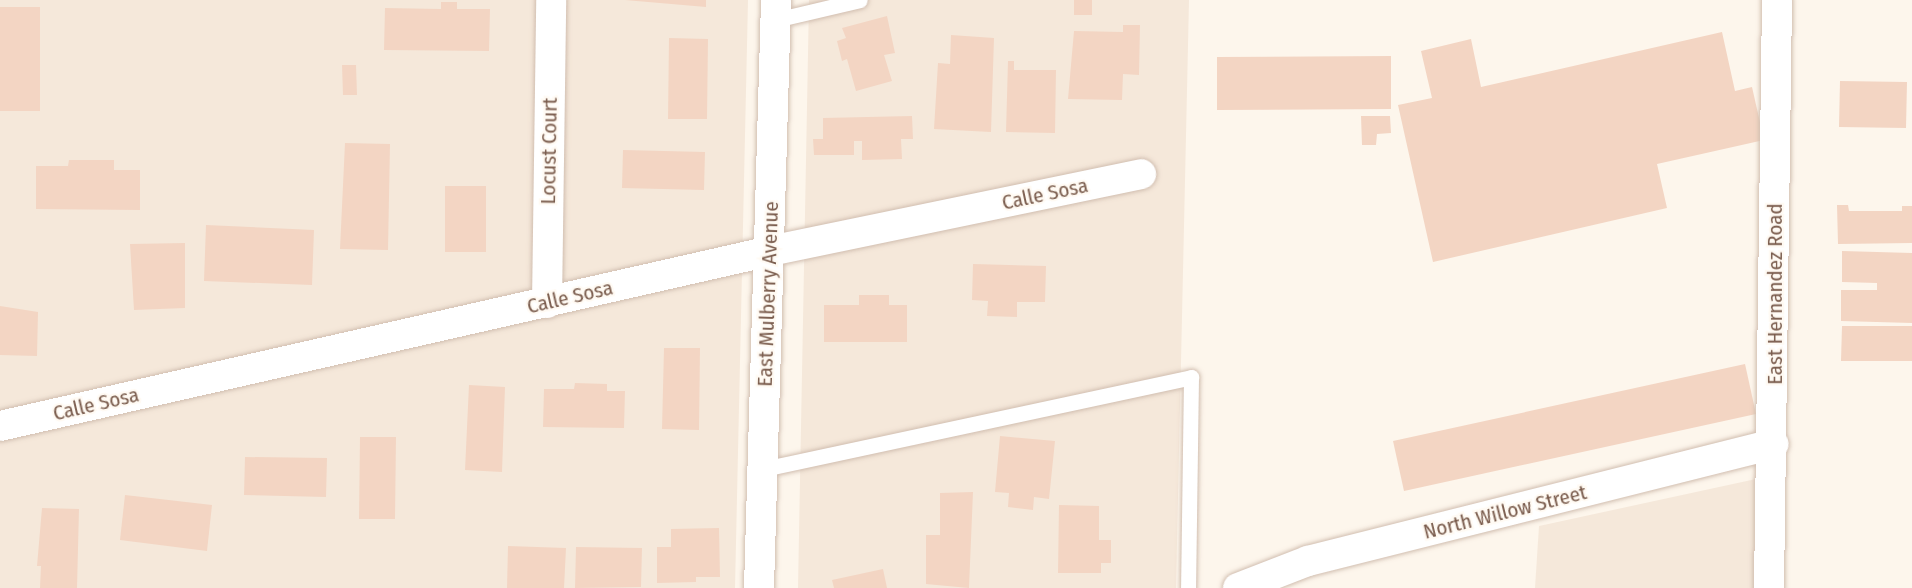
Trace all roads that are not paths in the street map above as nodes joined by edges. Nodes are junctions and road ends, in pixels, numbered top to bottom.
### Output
1 (551, 0) edge
2 (860, 0) edge
3 (1777, 0) edge
4 (776, 10) edge
5 (1141, 174) dead end
6 (770, 251) junction
7 (546, 303) junction
8 (0, 426) edge
9 (1774, 444) junction
10 (763, 469) junction
11 (759, 588) edge
12 (1188, 588) edge
13 (1238, 588) edge
14 (1769, 588) edge

1 - 7 street, Locust Court
2 - 4 lane
3 - 9 street, East Hernandez Road
4 - 6 street, East Mulberry Avenue
5 - 6 street, Calle Sosa
6 - 7 street, Calle Sosa
6 - 10 street, East Mulberry Avenue
7 - 8 street, Calle Sosa
9 - 13 street, North Willow Street
9 - 14 street, East Hernandez Road
10 - 11 street, East Mulberry Avenue
10 - 12 lane

